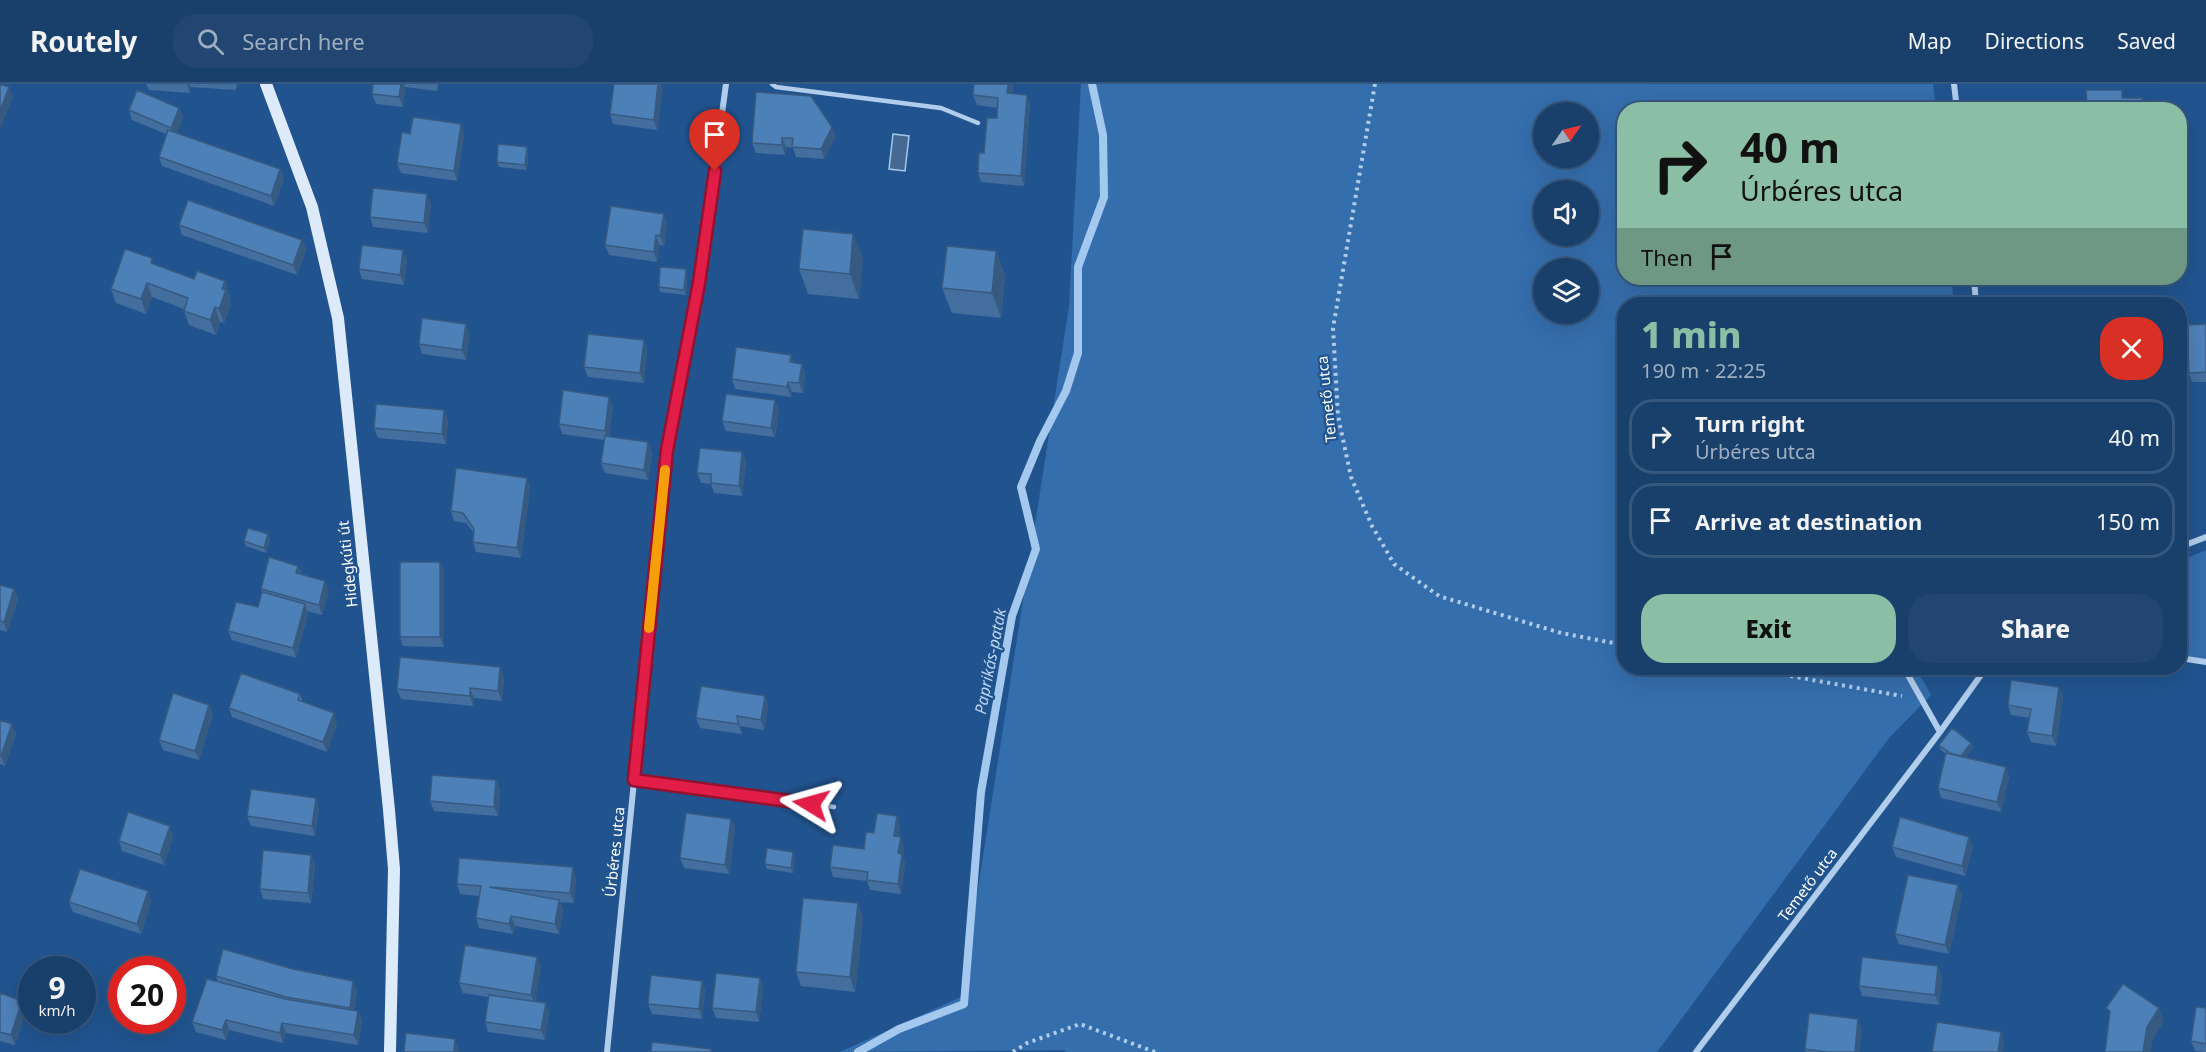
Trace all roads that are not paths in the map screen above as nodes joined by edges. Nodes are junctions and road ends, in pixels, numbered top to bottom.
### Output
1 (266, 84) edge
2 (726, 84) edge
3 (772, 84) edge
4 (1954, 84) edge
5 (1956, 102) edge
6 (978, 123) dead end
7 (2206, 537) edge
8 (2187, 544) edge
9 (2187, 659) edge
10 (2206, 662) edge
11 (1908, 675) edge
12 (1981, 675) edge
13 (1940, 732) junction
14 (634, 780) junction
15 (834, 807) dead end
16 (390, 1052) edge
17 (607, 1052) edge
18 (1696, 1052) edge

1 - 16 main road, Hidegkúti út
2 - 14 street, Úrbéres utca
3 - 6 lane
4 - 5 street
7 - 8 street
9 - 10 street
11 - 13 street
12 - 13 street, Temető utca
13 - 18 street, Temető utca
14 - 15 lane
14 - 17 street, Úrbéres utca

